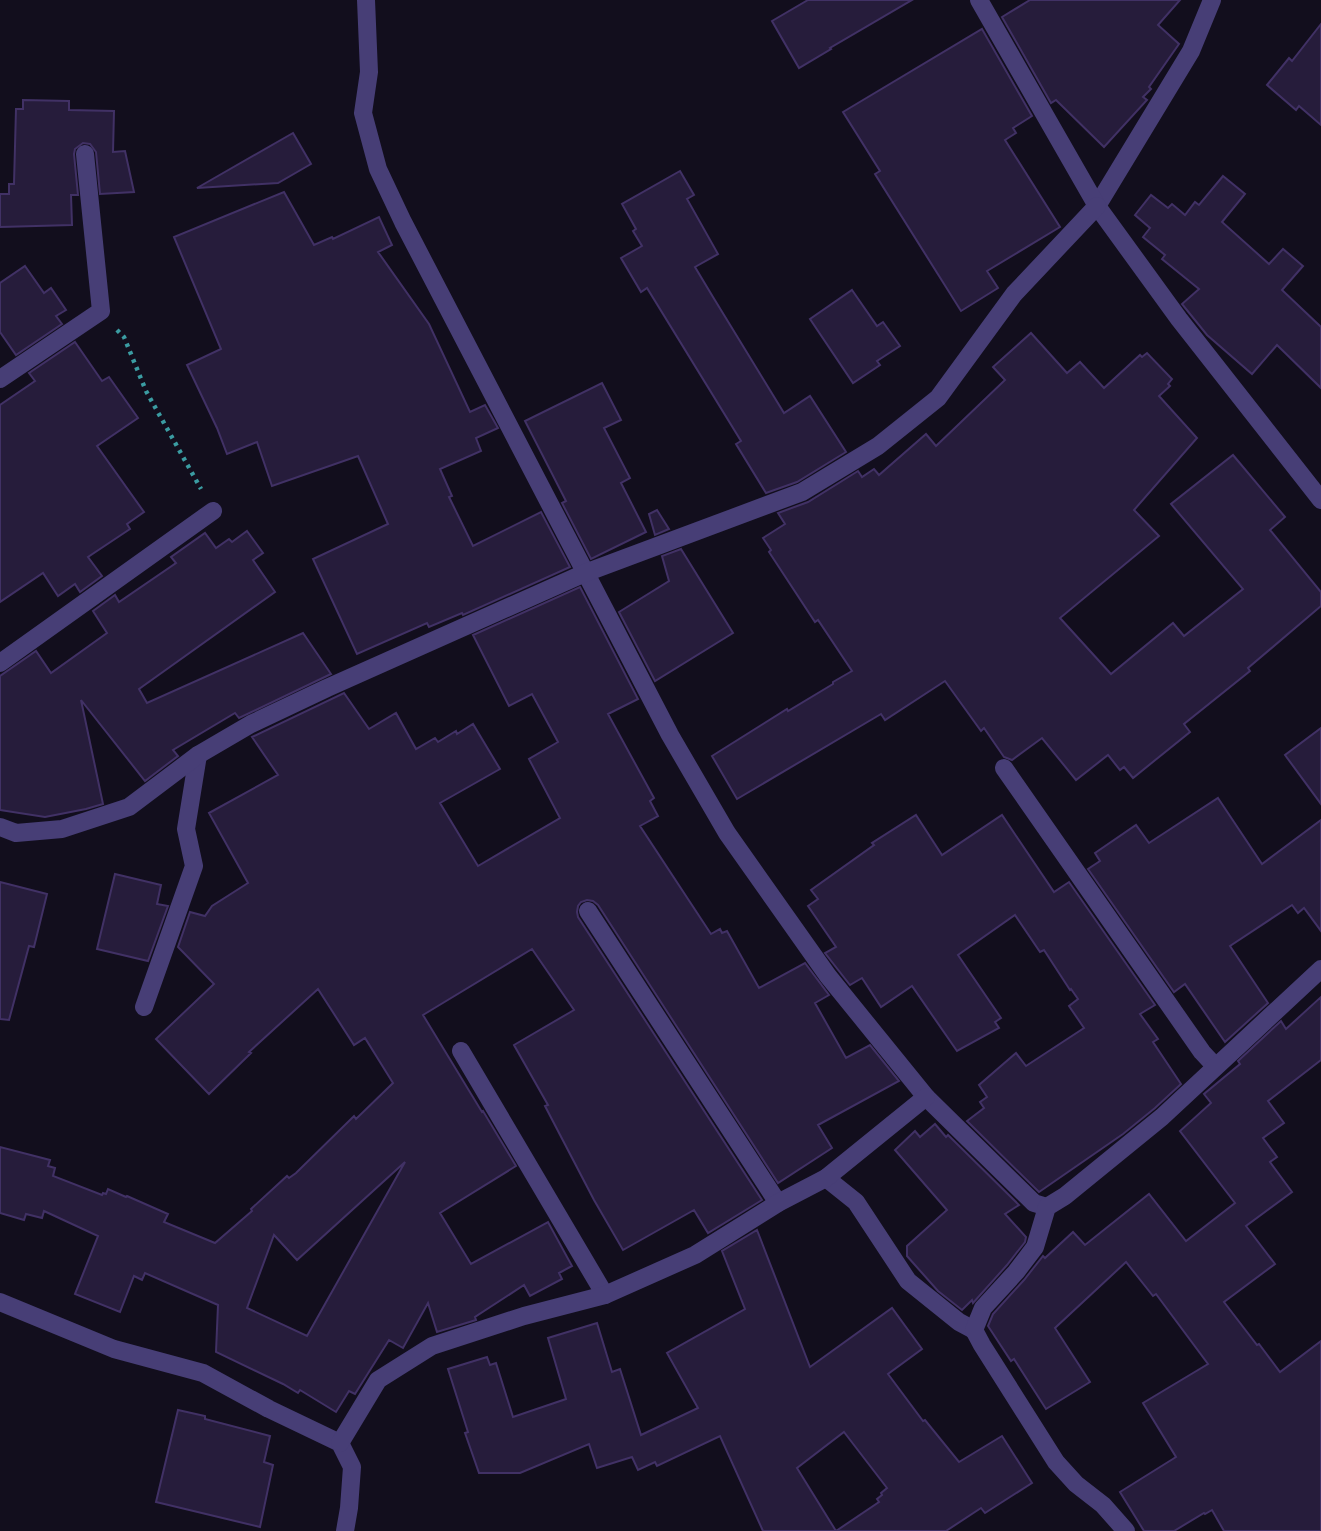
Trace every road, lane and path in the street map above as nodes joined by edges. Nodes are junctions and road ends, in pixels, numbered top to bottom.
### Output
1 (366, 0) edge
2 (979, 0) edge
3 (1212, 0) edge
4 (85, 154) dead end
5 (1097, 206) junction
6 (101, 311) junction
7 (0, 379) edge
8 (1321, 499) edge
9 (214, 511) joint
10 (585, 573) junction
11 (0, 663) edge
12 (198, 755) junction
13 (1004, 768) dead end
14 (0, 827) edge
15 (588, 911) dead end
16 (1321, 969) edge
17 (144, 1007) dead end
18 (461, 1051) dead end
19 (1215, 1066) junction
20 (926, 1097) junction
21 (826, 1178) junction
22 (778, 1203) junction
23 (1047, 1208) junction
24 (605, 1295) junction
25 (0, 1302) edge
26 (974, 1330) junction
27 (340, 1443) junction
28 (345, 1531) edge
29 (1126, 1531) edge

1 - 10 street
2 - 5 street
3 - 5 street
4 - 6 street
5 - 8 street
5 - 10 street
6 - 7 street
6 - 9 path
9 - 11 street
10 - 12 street
10 - 20 street
12 - 14 street
12 - 17 street
13 - 19 street
15 - 22 street
16 - 19 street
18 - 24 street
19 - 23 street
20 - 21 street
20 - 23 street
21 - 22 street
21 - 26 street
22 - 24 street
23 - 26 street
24 - 27 street
25 - 27 street
26 - 29 street
27 - 28 street

